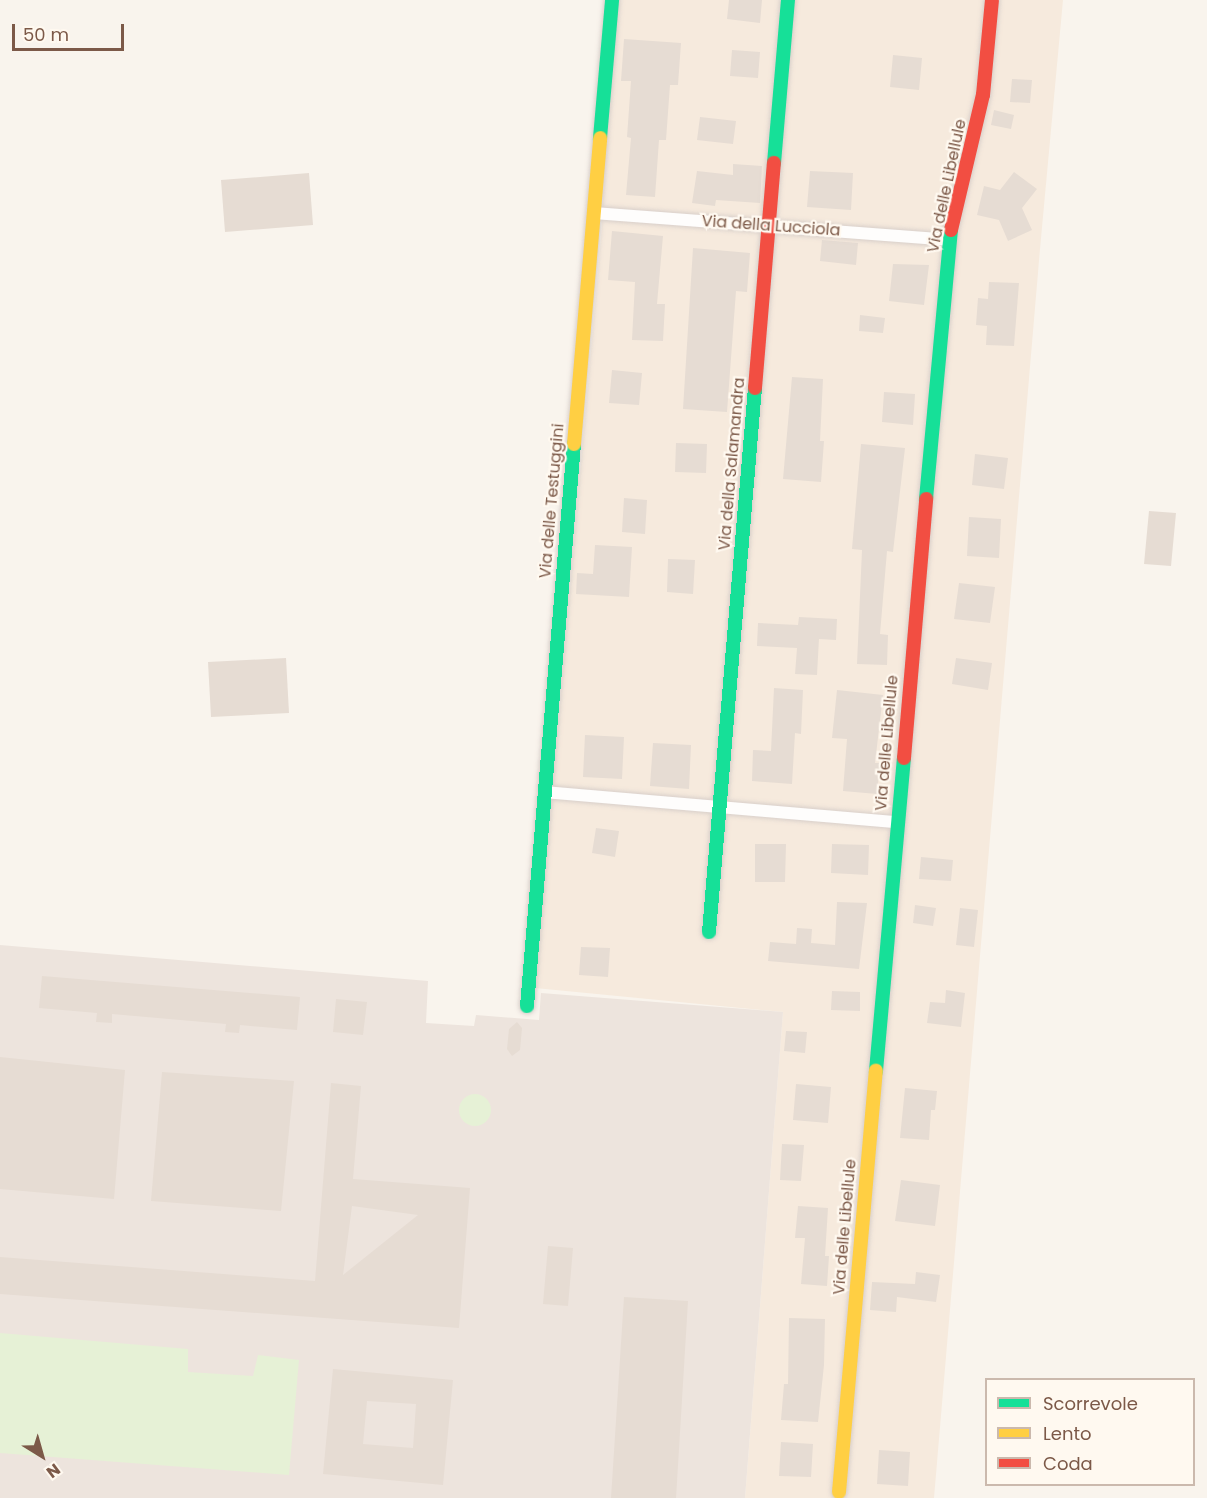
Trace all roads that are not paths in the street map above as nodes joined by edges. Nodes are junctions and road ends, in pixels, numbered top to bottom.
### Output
1 (612, 0) edge
2 (788, 0) edge
3 (992, 0) edge
4 (593, 213) junction
5 (769, 225) junction
6 (949, 240) junction
7 (544, 792) junction
8 (719, 806) junction
9 (897, 822) junction
10 (709, 932) dead end
11 (527, 1006) dead end
12 (839, 1492) dead end

1 - 4 street, Via delle Testuggini
2 - 5 street, Via della Salamandra
3 - 6 street, Via delle Libellule
4 - 5 street, Via della Lucciola
4 - 7 street, Via delle Testuggini
5 - 6 street, Via della Lucciola
5 - 8 street, Via della Salamandra
6 - 9 street, Via delle Libellule
7 - 8 street
7 - 11 street, Via delle Testuggini
8 - 9 street
8 - 10 street, Via della Salamandra
9 - 12 street, Via delle Libellule

